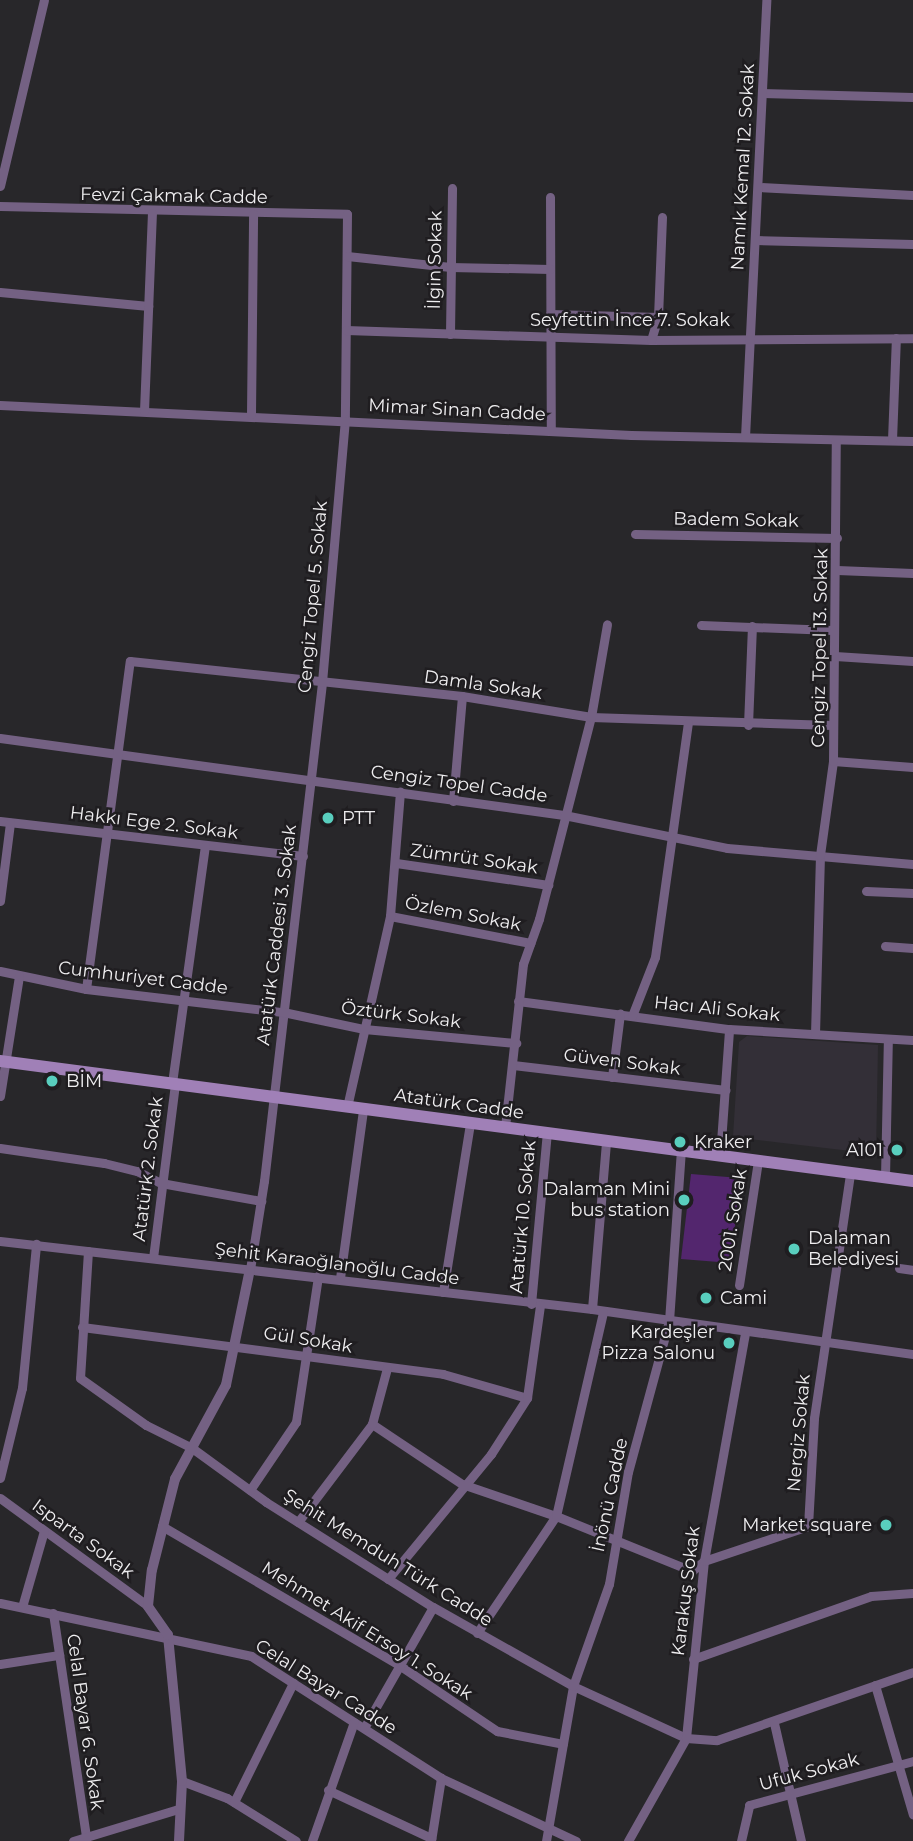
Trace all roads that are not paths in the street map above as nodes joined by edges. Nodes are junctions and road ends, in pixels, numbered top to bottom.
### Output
1 (44, 0) edge
2 (766, 0) edge
3 (762, 93) junction
4 (913, 97) edge
5 (0, 187) edge
6 (759, 187) junction
7 (452, 188) dead end
8 (913, 195) edge
9 (550, 197) dead end
10 (0, 206) edge
11 (152, 212) junction
12 (253, 214) junction
13 (347, 214) joint
14 (662, 217) dead end
15 (756, 240) junction
16 (913, 244) edge
17 (347, 256) junction
18 (450, 267) junction
19 (550, 269) junction
20 (0, 292) edge
21 (148, 306) junction
22 (550, 314) junction
23 (658, 317) junction
24 (346, 330) junction
25 (450, 334) junction
26 (751, 336) junction
27 (549, 337) junction
28 (896, 338) junction
29 (913, 338) edge
30 (650, 340) junction
31 (0, 405) edge
32 (144, 411) junction
33 (251, 414) junction
34 (345, 419) junction
35 (551, 430) junction
36 (744, 437) junction
37 (836, 440) junction
38 (892, 440) junction
39 (913, 441) edge
40 (635, 534) dead end
41 (837, 538) junction
42 (836, 570) junction
43 (913, 573) edge
44 (607, 624) dead end
45 (701, 625) dead end
46 (752, 626) junction
47 (832, 630) junction
48 (835, 656) junction
49 (913, 661) edge
50 (322, 683) junction
51 (463, 696) junction
52 (591, 717) junction
53 (688, 723) junction
54 (748, 725) junction
55 (832, 725) junction
56 (0, 738) edge
57 (119, 754) junction
58 (833, 761) junction
59 (913, 767) edge
60 (312, 778) junction
61 (400, 791) junction
62 (453, 801) junction
63 (564, 815) junction
64 (5, 822) edge
65 (110, 834) junction
66 (669, 839) junction
67 (205, 845) junction
68 (820, 855) junction
69 (303, 856) junction
70 (396, 863) junction
71 (913, 864) edge
72 (548, 885) junction
73 (866, 891) dead end
74 (913, 893) edge
75 (0, 901) edge
76 (390, 916) junction
77 (530, 943) junction
78 (885, 947) dead end
79 (913, 948) edge
80 (0, 971) edge
81 (19, 976) junction
82 (86, 989) junction
83 (181, 998) junction
84 (518, 1001) junction
85 (283, 1012) junction
86 (620, 1014) junction
87 (632, 1016) junction
88 (729, 1028) junction
89 (364, 1029) junction
90 (815, 1034) junction
91 (888, 1039) junction
92 (913, 1040) edge
93 (516, 1043) junction
94 (3, 1061) edge
95 (513, 1065) junction
96 (612, 1077) junction
97 (173, 1084) junction
98 (726, 1090) junction
99 (0, 1096) edge
100 (272, 1097) junction
101 (347, 1107) junction
102 (363, 1109) junction
103 (470, 1123) junction
104 (505, 1127) junction
105 (547, 1133) junction
106 (606, 1142) junction
107 (0, 1148) edge
108 (681, 1150) junction
109 (720, 1156) junction
110 (758, 1161) junction
111 (849, 1172) junction
112 (885, 1177) junction
113 (913, 1181) edge
114 (161, 1183) junction
115 (261, 1201) junction
116 (0, 1241) edge
117 (36, 1244) junction
118 (88, 1251) junction
119 (153, 1258) junction
120 (899, 1268) dead end
121 (250, 1269) junction
122 (913, 1270) edge
123 (318, 1276) junction
124 (340, 1278) junction
125 (739, 1285) dead end
126 (443, 1292) junction
127 (535, 1304) junction
128 (592, 1309) junction
129 (603, 1312) junction
130 (670, 1321) junction
131 (82, 1327) junction
132 (744, 1333) junction
133 (824, 1343) junction
134 (237, 1345) junction
135 (913, 1354) edge
136 (303, 1355) junction
137 (387, 1368) junction
138 (527, 1398) junction
139 (372, 1423) junction
140 (192, 1448) junction
141 (0, 1478) edge
142 (462, 1485) junction
143 (250, 1490) junction
144 (0, 1499) edge
145 (556, 1516) junction
146 (298, 1522) junction
147 (162, 1526) junction
148 (44, 1531) junction
149 (615, 1540) junction
150 (704, 1561) junction
151 (388, 1579) junction
152 (913, 1592) edge
153 (0, 1602) edge
154 (148, 1606) junction
155 (22, 1607) junction
156 (433, 1607) junction
157 (53, 1613) junction
158 (477, 1633) junction
159 (168, 1635) junction
160 (59, 1655) junction
161 (693, 1659) junction
162 (0, 1664) edge
163 (402, 1667) junction
164 (913, 1672) edge
165 (293, 1683) junction
166 (875, 1685) junction
167 (573, 1686) junction
168 (354, 1722) junction
169 (774, 1723) junction
170 (364, 1728) junction
171 (686, 1738) junction
172 (563, 1744) junction
173 (913, 1761) edge
174 (899, 1765) junction
175 (440, 1778) junction
176 (182, 1781) junction
177 (328, 1790) junction
178 (790, 1794) junction
179 (234, 1802) junction
180 (178, 1809) junction
181 (913, 1815) edge
182 (549, 1828) junction
183 (86, 1836) junction
184 (431, 1840) edge
185 (73, 1841) edge
186 (179, 1841) edge
187 (296, 1841) edge
188 (312, 1841) edge
189 (546, 1841) edge
190 (576, 1841) edge
191 (628, 1841) edge
192 (741, 1841) edge
193 (802, 1841) edge

1 - 5 street
2 - 3 street, Namık Kemal 12. Sokak
3 - 4 street
3 - 6 street, Namık Kemal 12. Sokak
6 - 8 street
6 - 15 street, Namık Kemal 12. Sokak
7 - 18 street, İlgin Sokak
9 - 19 street
10 - 11 street, Fevzi Çakmak Cadde
11 - 12 street, Fevzi Çakmak Cadde
11 - 21 street
12 - 13 street, Fevzi Çakmak Cadde
12 - 33 street
13 - 17 street, Cengiz Topel 5. Sokak
14 - 23 street
15 - 16 street
15 - 26 street, Namık Kemal 12. Sokak
17 - 18 street
17 - 24 street, Cengiz Topel 5. Sokak
18 - 19 street
18 - 25 street, İlgin Sokak
19 - 22 street
20 - 21 street
21 - 32 street
22 - 23 street
22 - 27 street
23 - 30 street
24 - 25 street, Seyfettin İnce 7. Sokak
24 - 34 street, Cengiz Topel 5. Sokak
25 - 27 street, Seyfettin İnce 7. Sokak
26 - 28 street, Seyfettin İnce 7. Sokak
26 - 30 street, Seyfettin İnce 7. Sokak
26 - 36 street, Namık Kemal 12. Sokak
27 - 30 street, Seyfettin İnce 7. Sokak
27 - 35 street
28 - 29 street, Seyfettin İnce 7. Sokak
28 - 38 street
31 - 32 street, Mimar Sinan Cadde
32 - 33 street, Mimar Sinan Cadde
33 - 34 street, Mimar Sinan Cadde
34 - 35 street, Mimar Sinan Cadde
34 - 50 street, Cengiz Topel 5. Sokak
35 - 36 street, Mimar Sinan Cadde
36 - 37 street, Mimar Sinan Cadde
37 - 38 street, Mimar Sinan Cadde
37 - 41 street, Cengiz Topel 13. Sokak
38 - 39 street, Mimar Sinan Cadde
40 - 41 street, Badem Sokak
41 - 42 street, Cengiz Topel 13. Sokak
42 - 43 street
42 - 47 street, Cengiz Topel 13. Sokak
44 - 52 street
45 - 46 street
46 - 47 street
46 - 54 street
47 - 48 street, Cengiz Topel 13. Sokak
48 - 49 street
48 - 55 street, Cengiz Topel 13. Sokak
50 - 51 street, Damla Sokak
50 - 57 street, Damla Sokak
50 - 60 street, Cengiz Topel 5. Sokak
51 - 52 street, Damla Sokak
51 - 62 street
52 - 53 street, Damla Sokak
52 - 63 street
53 - 54 street, Damla Sokak
53 - 66 street
54 - 55 street, Damla Sokak
55 - 58 street, Cengiz Topel 13. Sokak
56 - 57 street, Cengiz Topel Cadde
57 - 60 street, Cengiz Topel Cadde
57 - 65 street
58 - 59 street
58 - 68 street, Cengiz Topel 13. Sokak
60 - 61 street, Cengiz Topel Cadde
60 - 69 street, Atatürk Caddesi 3. Sokak
61 - 62 street, Cengiz Topel Cadde
61 - 70 street
62 - 63 street, Cengiz Topel Cadde
63 - 66 street, Cengiz Topel Cadde
63 - 72 street
64 - 65 street, Hakkı Ege 2. Sokak
64 - 75 street
65 - 67 street, Hakkı Ege 2. Sokak
65 - 82 street
66 - 68 street, Cengiz Topel Cadde
66 - 87 street
67 - 69 street, Hakkı Ege 2. Sokak
67 - 83 street, Atatürk 2. Sokak
68 - 71 street, Cengiz Topel Cadde
68 - 90 street, Cengiz Topel 13. Sokak
69 - 85 street, Atatürk Caddesi 3. Sokak
70 - 72 street, Zümrüt Sokak
70 - 76 street
72 - 77 street
73 - 74 street
76 - 77 street, Özlem Sokak
76 - 89 street
77 - 84 street
78 - 79 street
80 - 81 street, Cumhuriyet Cadde
81 - 82 street, Cumhuriyet Cadde
81 - 94 street
82 - 83 street, Cumhuriyet Cadde
83 - 85 street, Cumhuriyet Cadde
83 - 97 street, Atatürk 2. Sokak
84 - 86 street, Hacı Ali Sokak
84 - 93 street
85 - 89 street, Öztürk Sokak
85 - 100 street, Atatürk Caddesi 3. Sokak
86 - 87 street, Hacı Ali Sokak
86 - 96 street
87 - 88 street, Hacı Ali Sokak
88 - 90 street, Hacı Ali Sokak
88 - 98 street
89 - 93 street, Öztürk Sokak
89 - 101 street
90 - 91 street, Hacı Ali Sokak
91 - 92 street, Hacı Ali Sokak
91 - 112 street
93 - 95 street
94 - 97 main road, Atatürk Cadde
94 - 99 street
95 - 96 street, Güven Sokak
95 - 104 street
96 - 98 street, Güven Sokak
97 - 100 main road, Atatürk Cadde
97 - 114 street, Atatürk 2. Sokak
98 - 109 street
100 - 101 main road, Atatürk Cadde
100 - 115 street, Atatürk Caddesi 3. Sokak
101 - 102 main road, Atatürk Cadde
102 - 103 main road, Atatürk Cadde
102 - 124 street
103 - 104 main road, Atatürk Cadde
103 - 126 street
104 - 105 main road, Atatürk Cadde
105 - 106 main road, Atatürk Cadde
105 - 127 street, Atatürk 10. Sokak
106 - 108 main road, Atatürk Cadde
106 - 128 street
107 - 114 street
108 - 109 main road, Atatürk Cadde
108 - 130 street, İnönü Cadde
109 - 110 main road, Atatürk Cadde
110 - 111 main road, Atatürk Cadde
110 - 125 street, 2001. Sokak
111 - 112 main road, Atatürk Cadde
111 - 133 street, Nergiz Sokak
112 - 113 main road, Atatürk Cadde
114 - 115 street
114 - 119 street, Atatürk 2. Sokak
115 - 121 street, Atatürk Caddesi 3. Sokak
116 - 117 street, Şehit Karaoğlanoğlu Cadde
117 - 118 street, Şehit Karaoğlanoğlu Cadde
117 - 141 street
118 - 119 street, Şehit Karaoğlanoğlu Cadde
118 - 131 street
119 - 121 street, Şehit Karaoğlanoğlu Cadde
120 - 122 street
121 - 123 street, Şehit Karaoğlanoğlu Cadde
121 - 134 street
123 - 124 street, Şehit Karaoğlanoğlu Cadde
123 - 136 street
124 - 126 street, Şehit Karaoğlanoğlu Cadde
126 - 127 street, Şehit Karaoğlanoğlu Cadde
127 - 128 street, Şehit Karaoğlanoğlu Cadde
127 - 138 street, Atatürk 10. Sokak
128 - 129 street, Şehit Karaoğlanoğlu Cadde
129 - 130 street, Şehit Karaoğlanoğlu Cadde
129 - 145 street
130 - 132 street, Şehit Karaoğlanoğlu Cadde
130 - 149 street, İnönü Cadde
131 - 134 street, Gül Sokak
131 - 140 street, Şehit Memduh Türk Cadde
132 - 133 street, Şehit Karaoğlanoğlu Cadde
132 - 150 street, Karakuş Sokak
133 - 135 street, Şehit Karaoğlanoğlu Cadde
133 - 150 street, Nergiz Sokak
134 - 136 street, Gül Sokak
134 - 140 street
136 - 137 street, Gül Sokak
136 - 143 street
137 - 138 street, Gül Sokak
137 - 139 street
138 - 142 street
139 - 142 street
139 - 146 street
140 - 143 street, Şehit Memduh Türk Cadde
140 - 147 street
142 - 145 street
142 - 151 street
143 - 146 street, Şehit Memduh Türk Cadde
144 - 148 street, Isparta Sokak
145 - 149 street
145 - 158 street
146 - 151 street, Şehit Memduh Türk Cadde
147 - 154 street
147 - 163 street, Mehmet Akif Ersoy 1. Sokak
148 - 154 street, Isparta Sokak
148 - 155 street
149 - 150 street
149 - 167 street, İnönü Cadde
150 - 161 street, Karakuş Sokak
151 - 156 street, Şehit Memduh Türk Cadde
152 - 161 street
153 - 155 street, Celal Bayar Cadde
154 - 159 street
155 - 157 street, Celal Bayar Cadde
156 - 158 street, Şehit Memduh Türk Cadde
156 - 163 street
157 - 159 street, Celal Bayar Cadde
157 - 160 street, Celal Bayar 6. Sokak
158 - 167 street, Şehit Memduh Türk Cadde
159 - 165 street, Celal Bayar Cadde
159 - 176 street
160 - 162 street
160 - 183 street, Celal Bayar 6. Sokak
161 - 171 street, Karakuş Sokak
163 - 170 street
163 - 172 street, Mehmet Akif Ersoy 1. Sokak
164 - 166 street
165 - 168 street, Celal Bayar Cadde
165 - 179 street
166 - 169 street
166 - 174 street
167 - 171 street, Şehit Memduh Türk Cadde
167 - 172 street, İnönü Cadde
168 - 170 street, Celal Bayar Cadde
168 - 177 street
169 - 171 street
169 - 178 street
170 - 175 street, Celal Bayar Cadde
171 - 191 street, Karakuş Sokak
172 - 182 street, İnönü Cadde
173 - 174 street, Ufuk Sokak
174 - 178 street, Ufuk Sokak
174 - 181 street
175 - 182 street, Celal Bayar Cadde
175 - 184 street
176 - 179 street
176 - 180 street
177 - 184 street
177 - 188 street
178 - 192 street, Ufuk Sokak
178 - 193 street
179 - 187 street
180 - 183 street
180 - 186 street
182 - 189 street, İnönü Cadde
182 - 190 street, Celal Bayar Cadde
183 - 185 street

